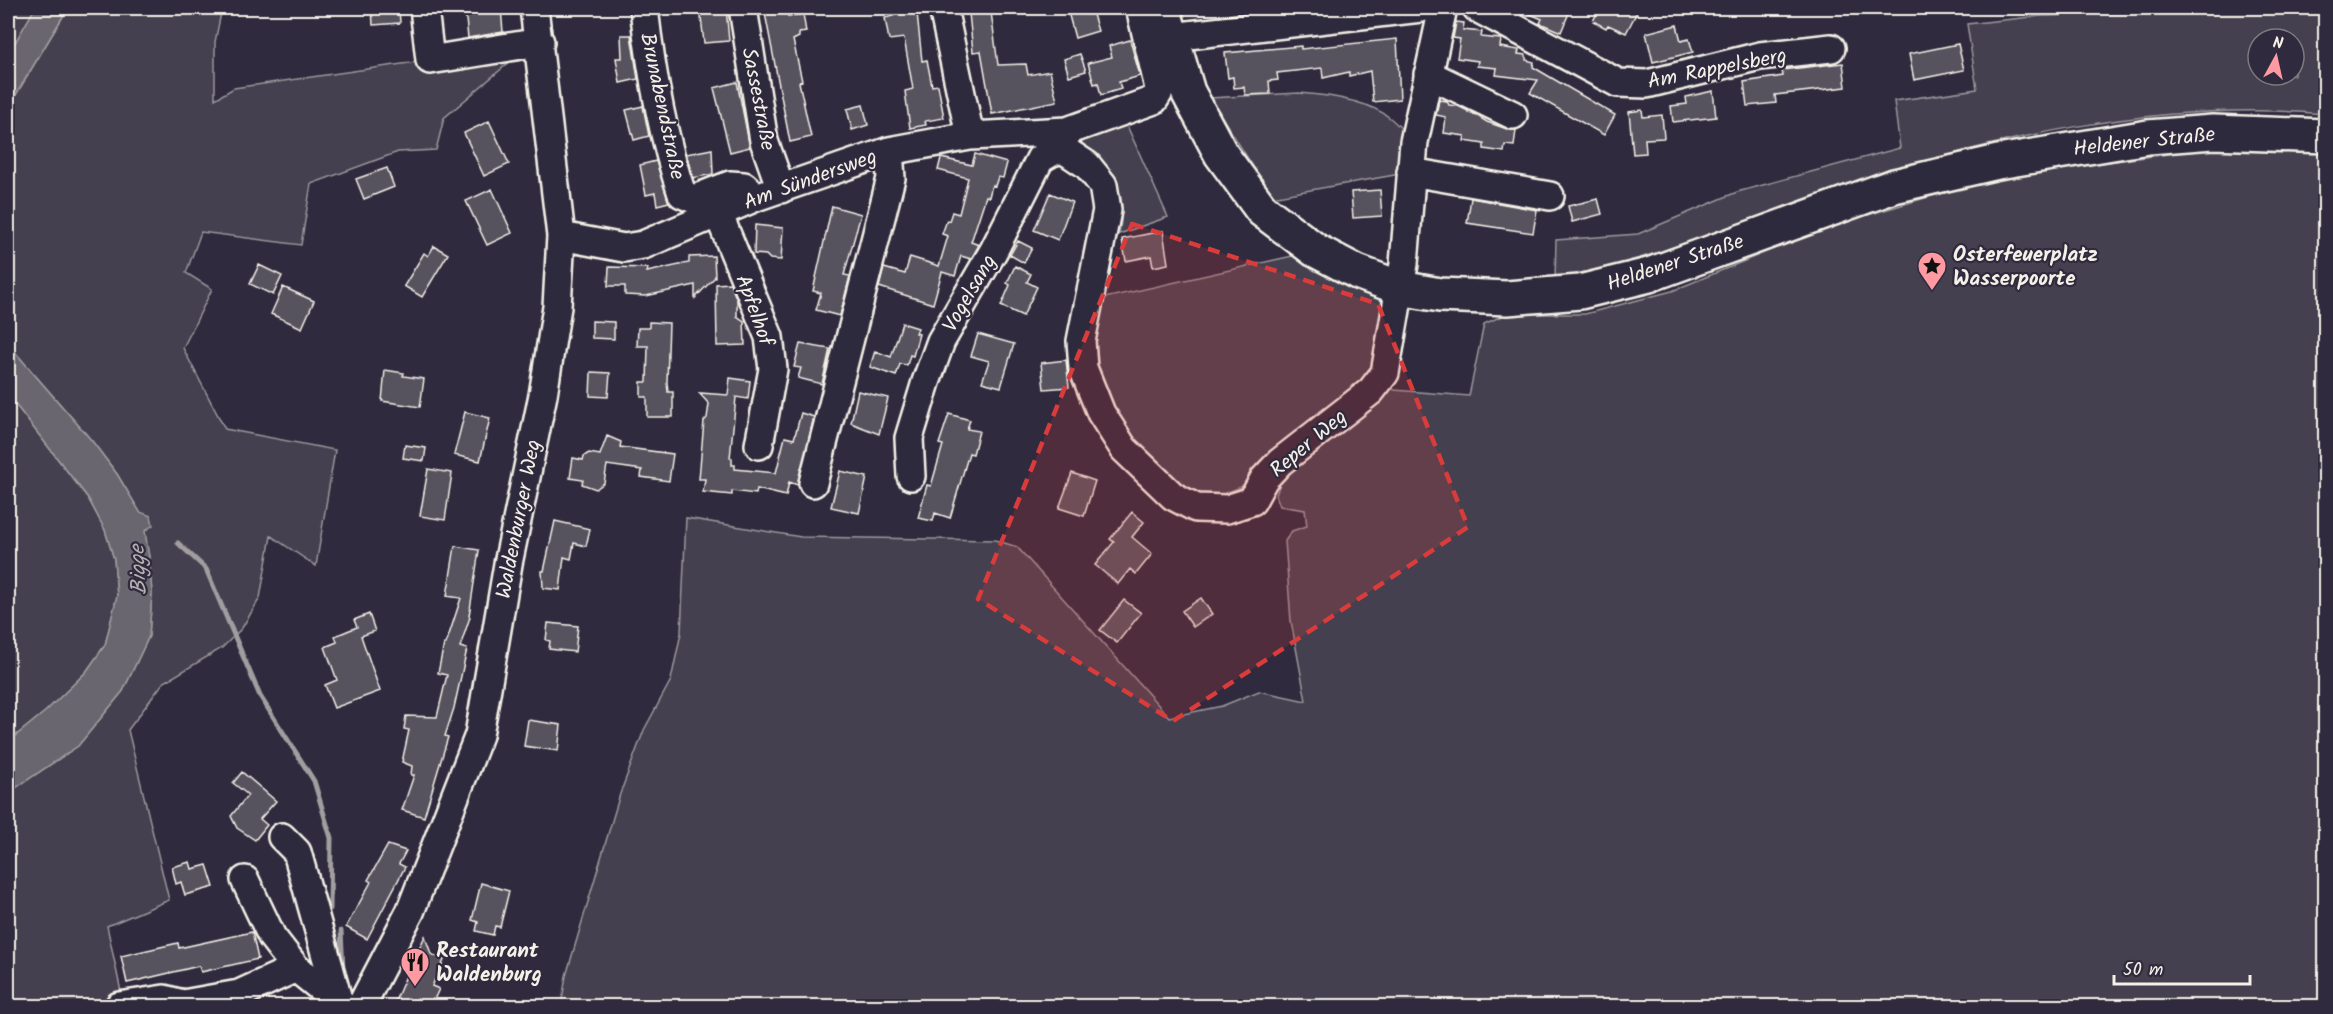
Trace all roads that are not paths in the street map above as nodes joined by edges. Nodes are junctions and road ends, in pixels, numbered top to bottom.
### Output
1 (424, 8) edge
2 (534, 8) edge
3 (644, 8) edge
4 (743, 8) edge
5 (943, 8) edge
6 (1140, 8) edge
7 (1421, 8) edge
8 (1443, 8) edge
9 (1477, 8) edge
10 (1390, 9) edge
11 (1327, 13) edge
12 (1258, 17) edge
13 (1167, 22) edge
14 (540, 42) junction
15 (1831, 48) dead end
16 (1428, 74) junction
17 (1513, 116) dead end
18 (970, 136) junction
19 (2325, 136) edge
20 (1065, 140) junction
21 (889, 151) junction
22 (1411, 172) junction
23 (768, 193) junction
24 (1550, 196) dead end
25 (718, 213) junction
26 (561, 236) junction
27 (1400, 288) junction
28 (759, 445) dead end
29 (911, 476) dead end
30 (813, 483) dead end
31 (282, 837) dead end
32 (245, 880) dead end
33 (296, 968) junction
34 (183, 1005) edge
35 (348, 1005) edge
36 (119, 1006) edge

1 - 14 street
2 - 14 street, Waldenburger Weg
3 - 23 street, Brunabendstraße
4 - 23 street, Sassestraße
5 - 18 street
6 - 20 street
7 - 10 street
8 - 16 street
9 - 15 street, Am Rappelsberg
10 - 11 street
11 - 12 street
12 - 13 street
13 - 27 main road, Heldener Straße
14 - 26 street, Waldenburger Weg
16 - 17 street
16 - 22 street
18 - 20 street, Am Sündersweg
18 - 21 street, Am Sündersweg
19 - 27 main road, Heldener Straße
20 - 27 street, Reper Weg
20 - 29 street, Vogelsang
21 - 23 street, Am Sündersweg
21 - 30 street
22 - 24 street
22 - 27 street
23 - 25 street, Am Sündersweg
25 - 26 street, Am Sündersweg
25 - 28 street, Apfelhof
26 - 35 street, Waldenburger Weg
31 - 35 street
32 - 33 street
33 - 34 street
33 - 35 street
34 - 36 street

